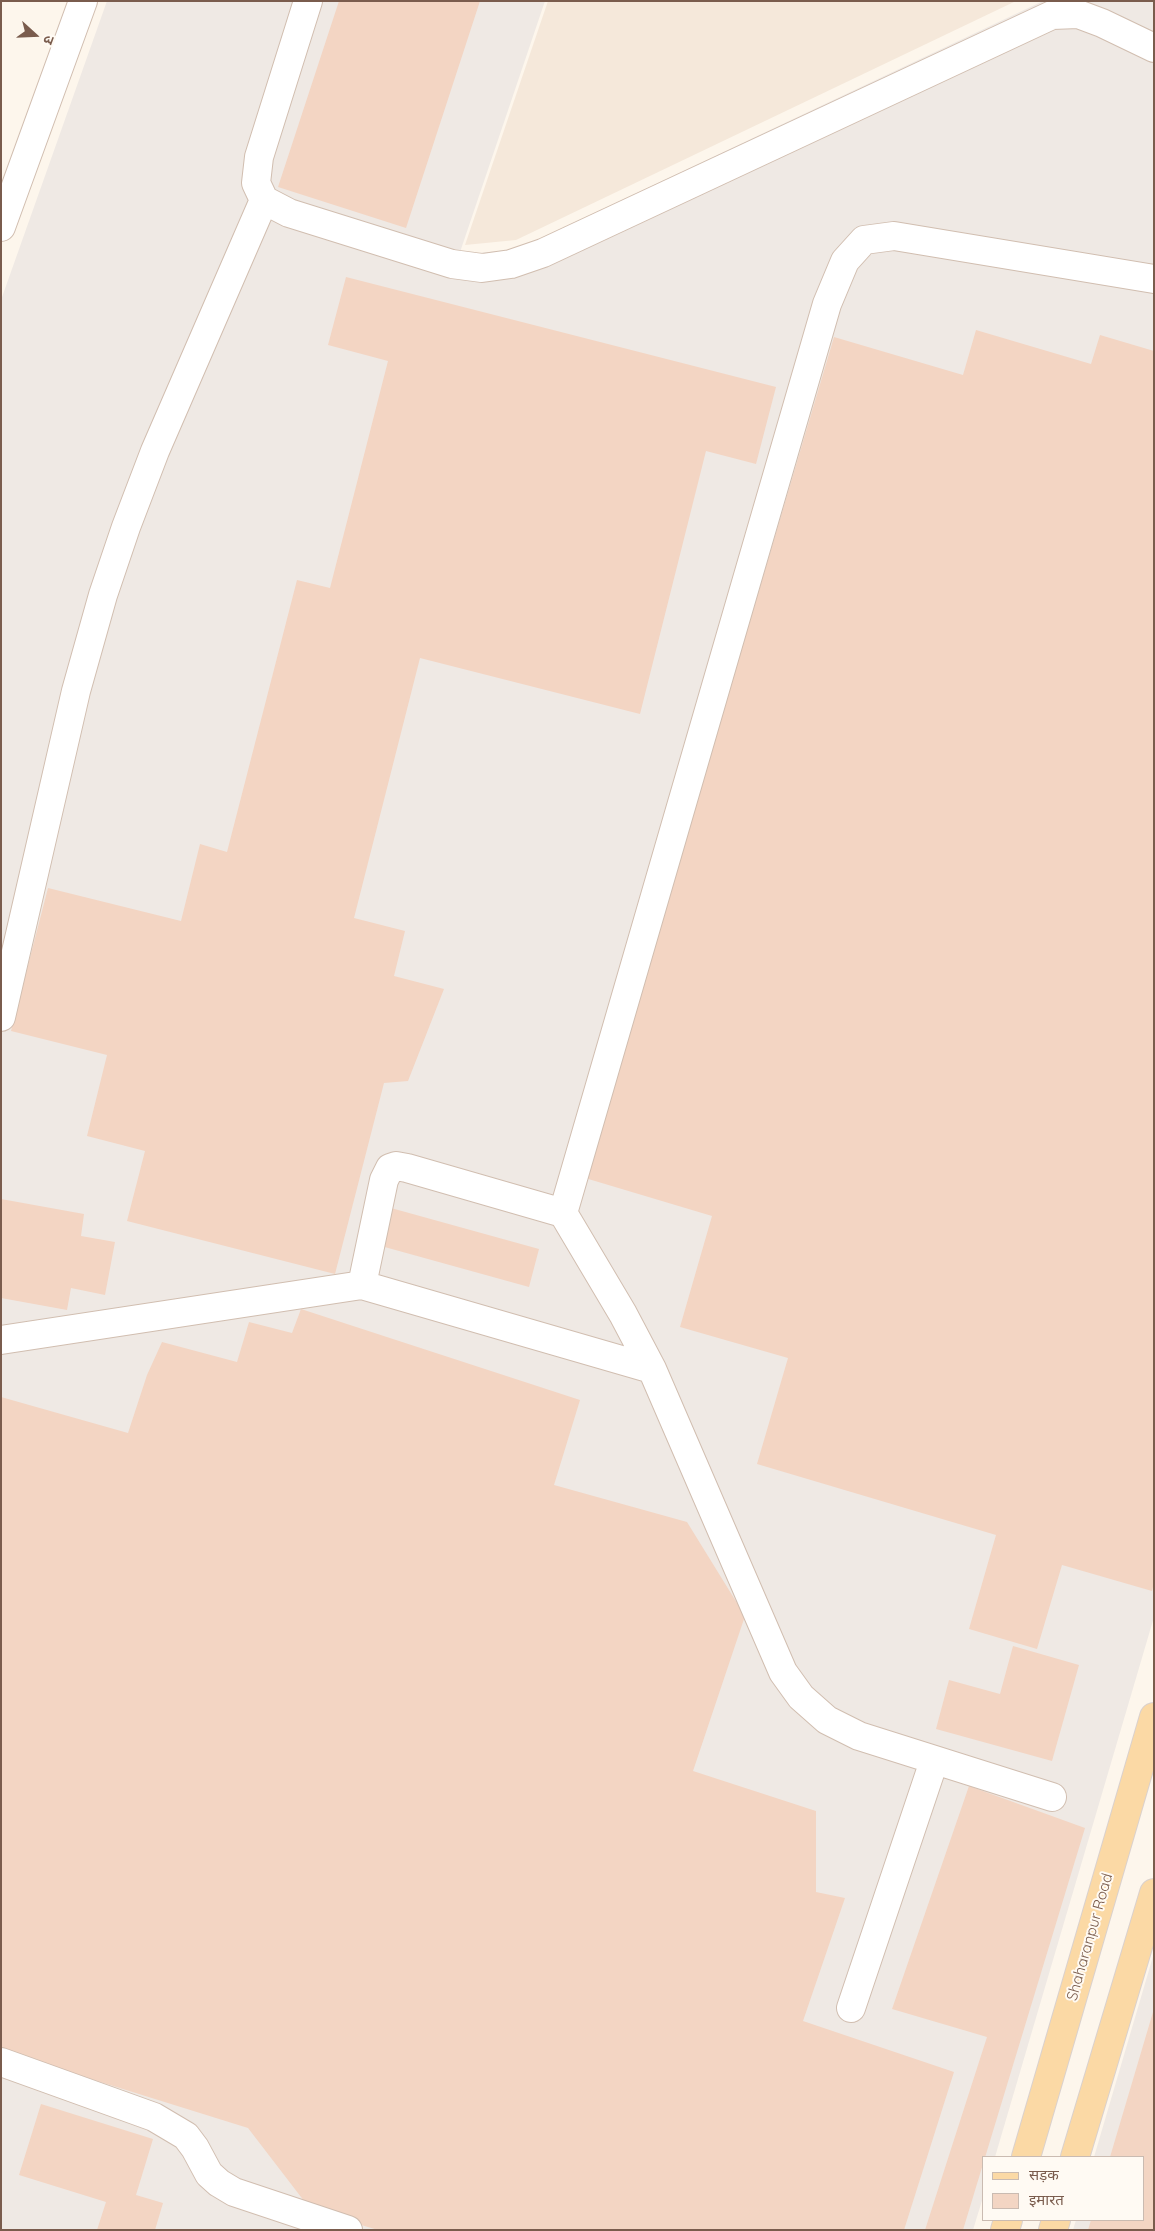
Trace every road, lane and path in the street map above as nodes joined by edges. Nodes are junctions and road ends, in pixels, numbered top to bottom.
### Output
1 (83, 1) edge
2 (308, 1) edge
3 (1154, 48) edge
4 (264, 200) junction
5 (1, 227) edge
6 (1154, 279) edge
7 (1, 1018) edge
8 (563, 1213) junction
9 (362, 1285) junction
10 (1, 1340) edge
11 (652, 1369) junction
12 (1154, 1717) edge
13 (934, 1761) junction
14 (1052, 1797) dead end
15 (1154, 1893) edge
16 (851, 2008) dead end
17 (1, 2062) edge
18 (1026, 2156) edge
19 (1075, 2156) edge
20 (348, 2230) edge

1 - 5 lane
2 - 4 lane
3 - 4 lane
4 - 7 lane
6 - 8 lane
8 - 9 lane
8 - 11 lane
9 - 10 lane
9 - 11 lane
11 - 13 lane
12 - 18 main road, Shaharanpur Road
13 - 14 lane
13 - 16 lane
15 - 19 main road
17 - 20 lane

